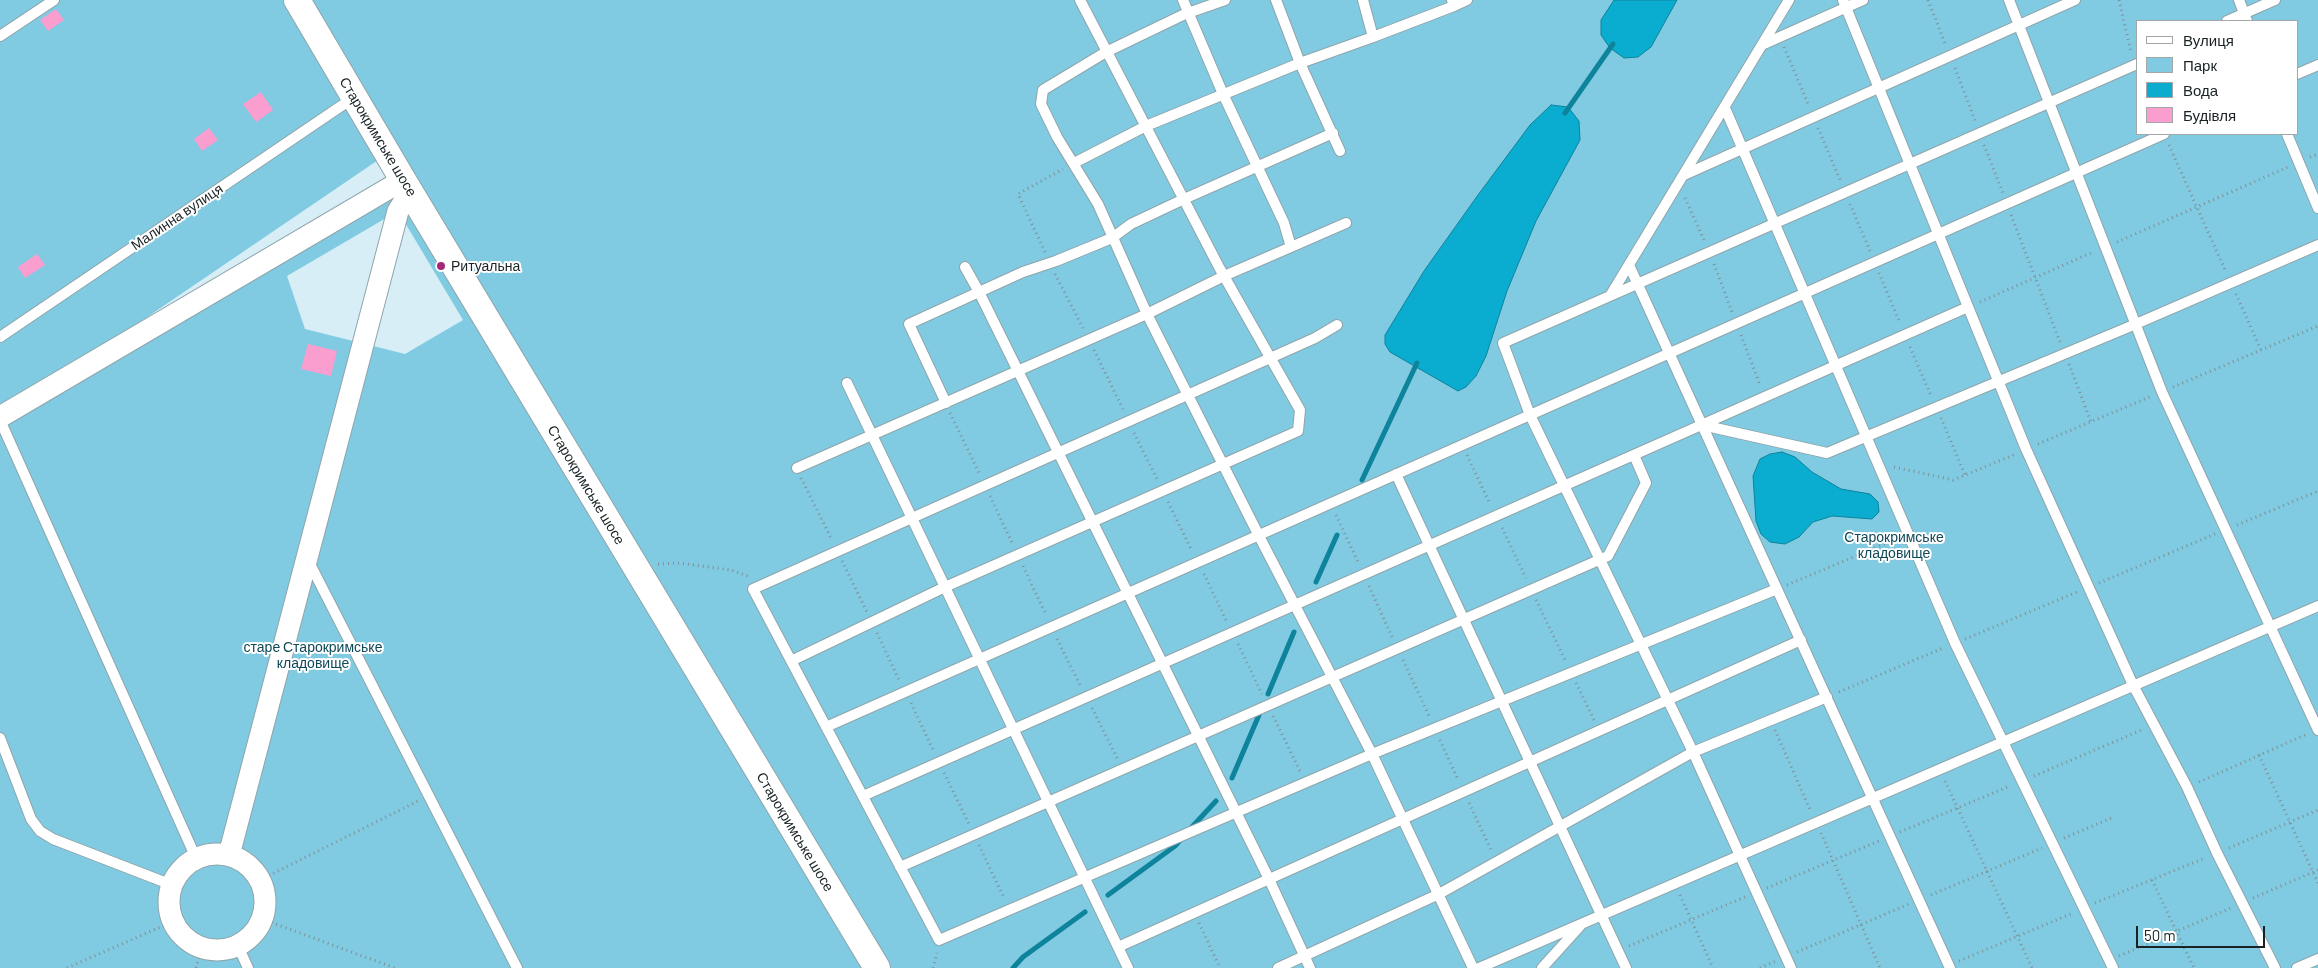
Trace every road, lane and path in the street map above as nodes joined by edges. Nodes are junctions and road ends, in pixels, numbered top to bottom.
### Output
1 (54, 0) edge
2 (297, 0) edge
3 (1080, 0) edge
4 (1183, 0) edge
5 (1225, 0) edge
6 (1276, 0) edge
7 (1363, 0) edge
8 (1468, 0) edge
9 (1789, 0) edge
10 (1863, 0) edge
11 (2008, 0) edge
12 (2076, 0) edge
13 (2119, 0) edge
14 (2238, 0) edge
15 (2275, 0) edge
16 (1453, 3) edge
17 (1844, 4) edge
18 (1189, 13) junction
19 (2245, 17) edge
20 (2232, 20) edge
21 (2019, 26) junction
22 (0, 36) edge
23 (1373, 37) junction
24 (1764, 44) junction
25 (1106, 52) junction
26 (1300, 63) junction
27 (2135, 64) edge
28 (2318, 65) edge
29 (2298, 74) edge
30 (1878, 88) junction
31 (1223, 94) junction
32 (354, 98) junction
33 (2049, 102) junction
34 (1725, 108) junction
35 (1146, 126) junction
36 (1333, 133) junction
37 (2162, 135) edge
38 (2164, 135) edge
39 (2287, 135) edge
40 (1743, 149) junction
41 (1340, 151) dead end
42 (2318, 154) edge
43 (2298, 162) junction
44 (1074, 163) junction
45 (1909, 164) junction
46 (1256, 166) junction
47 (2076, 172) junction
48 (1681, 179) junction
49 (407, 186) junction
50 (1184, 199) junction
51 (2197, 207) junction
52 (2318, 208) edge
53 (1775, 223) junction
54 (1346, 224) dead end
55 (1938, 234) junction
56 (1112, 238) junction
57 (2318, 245) edge
58 (1291, 247) junction
59 (2106, 247) junction
60 (1709, 252) junction
61 (1050, 263) junction
62 (1629, 265) junction
63 (965, 267) dead end
64 (1224, 276) junction
65 (2231, 283) junction
66 (1638, 284) junction
67 (979, 292) junction
68 (1805, 293) junction
69 (1610, 296) junction
70 (1968, 307) junction
71 (1147, 314) junction
72 (1736, 323) junction
73 (2136, 324) junction
74 (1337, 325) dead end
75 (2318, 326) edge
76 (0, 337) edge
77 (1089, 340) junction
78 (2261, 350) junction
79 (1669, 353) junction
80 (1271, 357) junction
81 (1836, 365) junction
82 (1016, 372) junction
83 (1999, 382) junction
84 (847, 383) dead end
85 (2162, 392) junction
86 (1189, 394) junction
87 (1764, 397) junction
88 (946, 403) junction
89 (1530, 415) junction
90 (0, 418) edge
91 (1129, 421) junction
92 (1702, 425) junction
93 (872, 436) junction
94 (1867, 436) junction
95 (2026, 449) junction
96 (1057, 453) junction
97 (1634, 455) junction
98 (1878, 463) junction
99 (1224, 464) junction
100 (797, 468) dead end
101 (1396, 474) junction
102 (985, 486) junction
103 (1564, 486) junction
104 (2318, 491) edge
105 (1163, 492) junction
106 (1331, 503) junction
107 (911, 518) junction
108 (1092, 523) junction
109 (2226, 530) junction
110 (1908, 534) junction
111 (1258, 536) junction
112 (1429, 546) junction
113 (1018, 556) junction
114 (307, 558) junction
115 (1600, 560) junction
116 (1198, 562) junction
117 (634, 565) junction
118 (1364, 575) junction
119 (768, 583) junction
120 (945, 587) junction
121 (2089, 587) junction
122 (1777, 589) junction
123 (1127, 594) junction
124 (1296, 605) junction
125 (2318, 606) edge
126 (1464, 620) junction
127 (2270, 626) junction
128 (1052, 627) junction
129 (1232, 633) junction
130 (1800, 640) junction
131 (1955, 643) junction
132 (1642, 645) junction
133 (1398, 649) junction
134 (979, 660) junction
135 (791, 661) junction
136 (1161, 664) junction
137 (1333, 677) junction
138 (2133, 685) junction
139 (1826, 697) junction
140 (1086, 698) junction
141 (1668, 699) junction
142 (1502, 702) junction
143 (1268, 705) junction
144 (1771, 720) junction
145 (826, 728) junction
146 (1435, 729) junction
147 (1013, 730) junction
148 (2318, 730) edge
149 (1197, 736) junction
150 (0, 738) edge
151 (2003, 741) junction
152 (1693, 752) junction
153 (1372, 754) junction
154 (2259, 755) junction
155 (1529, 760) junction
156 (1940, 768) junction
157 (1122, 769) junction
158 (1306, 782) junction
159 (2187, 787) junction
160 (1464, 791) junction
161 (430, 795) junction
162 (863, 796) junction
163 (1872, 798) junction
164 (1048, 802) junction
165 (2318, 810) edge
166 (1236, 813) junction
167 (2114, 817) dead end
168 (1402, 818) junction
169 (1816, 822) junction
170 (2290, 822) junction
171 (1560, 826) junction
172 (2053, 843) junction
173 (2217, 853) junction
174 (229, 855) junction
175 (1740, 855) junction
176 (196, 858) junction
177 (1496, 862) junction
178 (900, 867) junction
179 (2318, 870) edge
180 (1986, 872) junction
181 (2313, 872) junction
182 (1084, 878) junction
183 (1268, 879) junction
184 (260, 880) junction
185 (2152, 880) junction
186 (1675, 883) junction
187 (2318, 883) edge
188 (172, 885) junction
189 (1439, 894) junction
190 (1919, 900) junction
191 (2242, 903) junction
192 (2084, 908) junction
193 (1194, 912) junction
194 (1601, 915) junction
195 (262, 919) junction
196 (172, 922) junction
197 (1582, 923) junction
198 (1861, 925) junction
199 (2176, 931) junction
200 (2017, 936) junction
201 (238, 946) junction
202 (1118, 947) junction
203 (1304, 956) junction
204 (1786, 957) junction
205 (199, 958) edge
206 (2318, 959) edge
207 (2111, 964) edge
208 (1949, 966) edge
209 (67, 968) edge
210 (248, 968) edge
211 (395, 968) edge
212 (517, 968) edge
213 (877, 968) edge
214 (1128, 968) edge
215 (1220, 968) edge
216 (1278, 968) edge
217 (1310, 968) edge
218 (1473, 968) edge
219 (1480, 968) edge
220 (1542, 968) edge
221 (1626, 968) edge
222 (1713, 968) edge
223 (1760, 968) edge
224 (1791, 968) edge
225 (1880, 968) edge
226 (2032, 968) edge
227 (2194, 968) edge
228 (2275, 968) edge
229 (2297, 968) edge

1 - 22 lane
2 - 32 street, Старокримське шосе
3 - 25 lane
4 - 18 lane
5 - 18 lane
6 - 26 lane
7 - 23 lane
8 - 16 lane
9 - 24 lane
10 - 17 lane
11 - 21 lane
12 - 21 lane
13 - 27 path
14 - 19 lane
15 - 19 lane
16 - 23 lane
17 - 24 lane
17 - 30 lane
18 - 25 lane
18 - 31 lane
19 - 20 lane
21 - 30 lane
21 - 33 lane
23 - 26 lane
24 - 34 lane
25 - 35 lane
25 - 44 lane
26 - 31 lane
26 - 36 lane
27 - 33 lane
28 - 29 lane
30 - 40 lane
30 - 45 lane
31 - 35 lane
31 - 46 lane
32 - 49 street, Старокримське шосе
32 - 76 lane, Малинна вулиця
33 - 45 lane
33 - 47 lane
34 - 40 lane
34 - 48 lane
35 - 44 lane
35 - 50 lane
36 - 41 lane
36 - 46 lane
37 - 47 lane
38 - 51 path
39 - 43 lane
40 - 48 lane
40 - 53 lane
42 - 43 path
43 - 51 path
43 - 52 lane
44 - 56 lane
44 - 61 path
45 - 53 lane
45 - 55 lane
46 - 50 lane
46 - 58 lane
47 - 55 lane
47 - 59 lane
48 - 60 path
48 - 62 lane
49 - 90 street
49 - 114 street
49 - 117 street, Старокримське шосе
50 - 56 lane
50 - 64 lane
51 - 59 path
51 - 65 path
53 - 60 lane
53 - 68 lane
54 - 58 lane
55 - 68 lane
55 - 70 lane
56 - 61 lane
56 - 71 lane
57 - 65 lane
58 - 64 lane
59 - 70 path
59 - 73 lane
60 - 66 lane
60 - 72 path
61 - 67 lane
61 - 77 path
62 - 66 lane
62 - 69 lane
63 - 67 lane
64 - 71 lane
64 - 80 lane
65 - 73 lane
65 - 78 path
66 - 69 lane
66 - 79 lane
67 - 82 lane
67 - 88 lane
68 - 72 lane
68 - 81 lane
69 - 89 lane
70 - 81 lane
70 - 83 lane
71 - 77 lane
71 - 86 lane
72 - 79 lane
72 - 87 path
73 - 83 lane
73 - 85 lane
74 - 80 lane
75 - 78 path
77 - 82 lane
77 - 91 path
78 - 85 path
79 - 89 lane
79 - 92 lane
80 - 86 lane
80 - 99 lane
81 - 87 lane
81 - 94 lane
82 - 88 lane
82 - 96 lane
83 - 94 lane
83 - 95 lane
84 - 93 lane
85 - 95 path
85 - 109 lane
86 - 91 lane
86 - 99 lane
87 - 92 lane
88 - 93 lane
88 - 102 path
89 - 101 lane
89 - 103 lane
90 - 176 lane
91 - 96 lane
91 - 105 path
92 - 94 lane
92 - 97 lane
92 - 122 lane
93 - 100 lane
93 - 107 lane
94 - 98 lane
95 - 98 path
95 - 121 lane
96 - 102 lane
96 - 108 lane
97 - 103 lane
97 - 115 lane
98 - 110 lane
99 - 105 lane
99 - 111 lane
101 - 106 lane
101 - 112 lane
102 - 107 lane
102 - 113 path
103 - 112 lane
103 - 115 lane
104 - 109 path
105 - 108 lane
105 - 116 path
106 - 111 lane
106 - 118 path
107 - 119 lane
107 - 120 lane
108 - 113 lane
108 - 123 lane
109 - 121 path
109 - 127 lane
110 - 122 path
110 - 131 lane
111 - 116 lane
111 - 124 lane
112 - 118 lane
112 - 126 lane
113 - 120 lane
113 - 128 path
114 - 161 lane
114 - 174 street
115 - 126 lane
115 - 132 lane
116 - 123 lane
116 - 129 path
117 - 119 path
117 - 213 street, Старокримське шосе
118 - 124 lane
118 - 133 path
119 - 135 lane
120 - 134 lane
120 - 135 lane
121 - 131 path
121 - 138 lane
122 - 130 lane
122 - 132 lane
123 - 128 lane
123 - 136 lane
124 - 129 lane
124 - 137 lane
125 - 127 lane
126 - 133 lane
126 - 142 lane
127 - 138 lane
127 - 148 lane
128 - 134 lane
128 - 140 path
129 - 136 lane
129 - 143 path
130 - 139 lane
130 - 141 lane
131 - 139 path
131 - 151 lane
132 - 141 lane
132 - 142 lane
133 - 137 lane
133 - 146 path
134 - 145 lane
134 - 147 lane
135 - 145 lane
136 - 140 lane
136 - 149 lane
137 - 143 lane
137 - 153 lane
138 - 151 lane
138 - 159 lane
139 - 144 lane
139 - 163 lane
140 - 147 lane
140 - 157 path
141 - 152 lane
141 - 155 lane
142 - 146 lane
142 - 155 lane
143 - 149 lane
143 - 158 path
144 - 152 lane
144 - 169 path
145 - 162 lane
146 - 153 lane
146 - 160 path
147 - 162 lane
147 - 164 lane
148 - 154 path
149 - 157 lane
149 - 166 lane
150 - 188 lane
151 - 156 lane
151 - 172 lane
152 - 171 lane
152 - 175 lane
153 - 158 lane
153 - 168 lane
154 - 159 path
154 - 170 path
155 - 160 lane
155 - 171 lane
156 - 163 lane
156 - 180 path
157 - 164 lane
158 - 166 lane
159 - 173 lane
160 - 168 lane
160 - 177 path
161 - 184 path
161 - 212 lane
162 - 178 lane
163 - 169 lane
163 - 190 lane
164 - 178 lane
164 - 182 lane
165 - 170 path
166 - 182 lane
166 - 183 lane
167 - 172 path
168 - 183 lane
168 - 189 lane
169 - 175 lane
169 - 198 path
170 - 173 path
170 - 181 path
171 - 177 lane
171 - 194 lane
172 - 180 path
172 - 192 lane
173 - 185 path
173 - 191 lane
174 - 176 street
174 - 184 street
175 - 186 lane
175 - 204 lane
176 - 188 street
177 - 189 lane
178 - 182 lane
179 - 181 path
180 - 190 path
180 - 200 path
181 - 187 path
181 - 191 path
182 - 202 lane
183 - 193 lane
183 - 203 lane
184 - 195 street
185 - 192 path
185 - 199 path
186 - 194 lane
186 - 222 path
188 - 196 street
189 - 203 lane
189 - 218 lane
190 - 198 path
190 - 208 lane
191 - 199 path
191 - 228 lane
192 - 200 path
192 - 207 lane
193 - 202 lane
193 - 215 path
194 - 197 lane
194 - 221 lane
195 - 201 street
195 - 211 path
196 - 205 street
196 - 209 path
197 - 219 lane
197 - 220 lane
198 - 204 path
198 - 225 path
199 - 207 path
199 - 227 path
200 - 208 path
200 - 226 path
201 - 205 street
201 - 210 lane
202 - 214 lane
203 - 216 lane
203 - 217 lane
204 - 223 path
204 - 224 lane
206 - 229 lane

